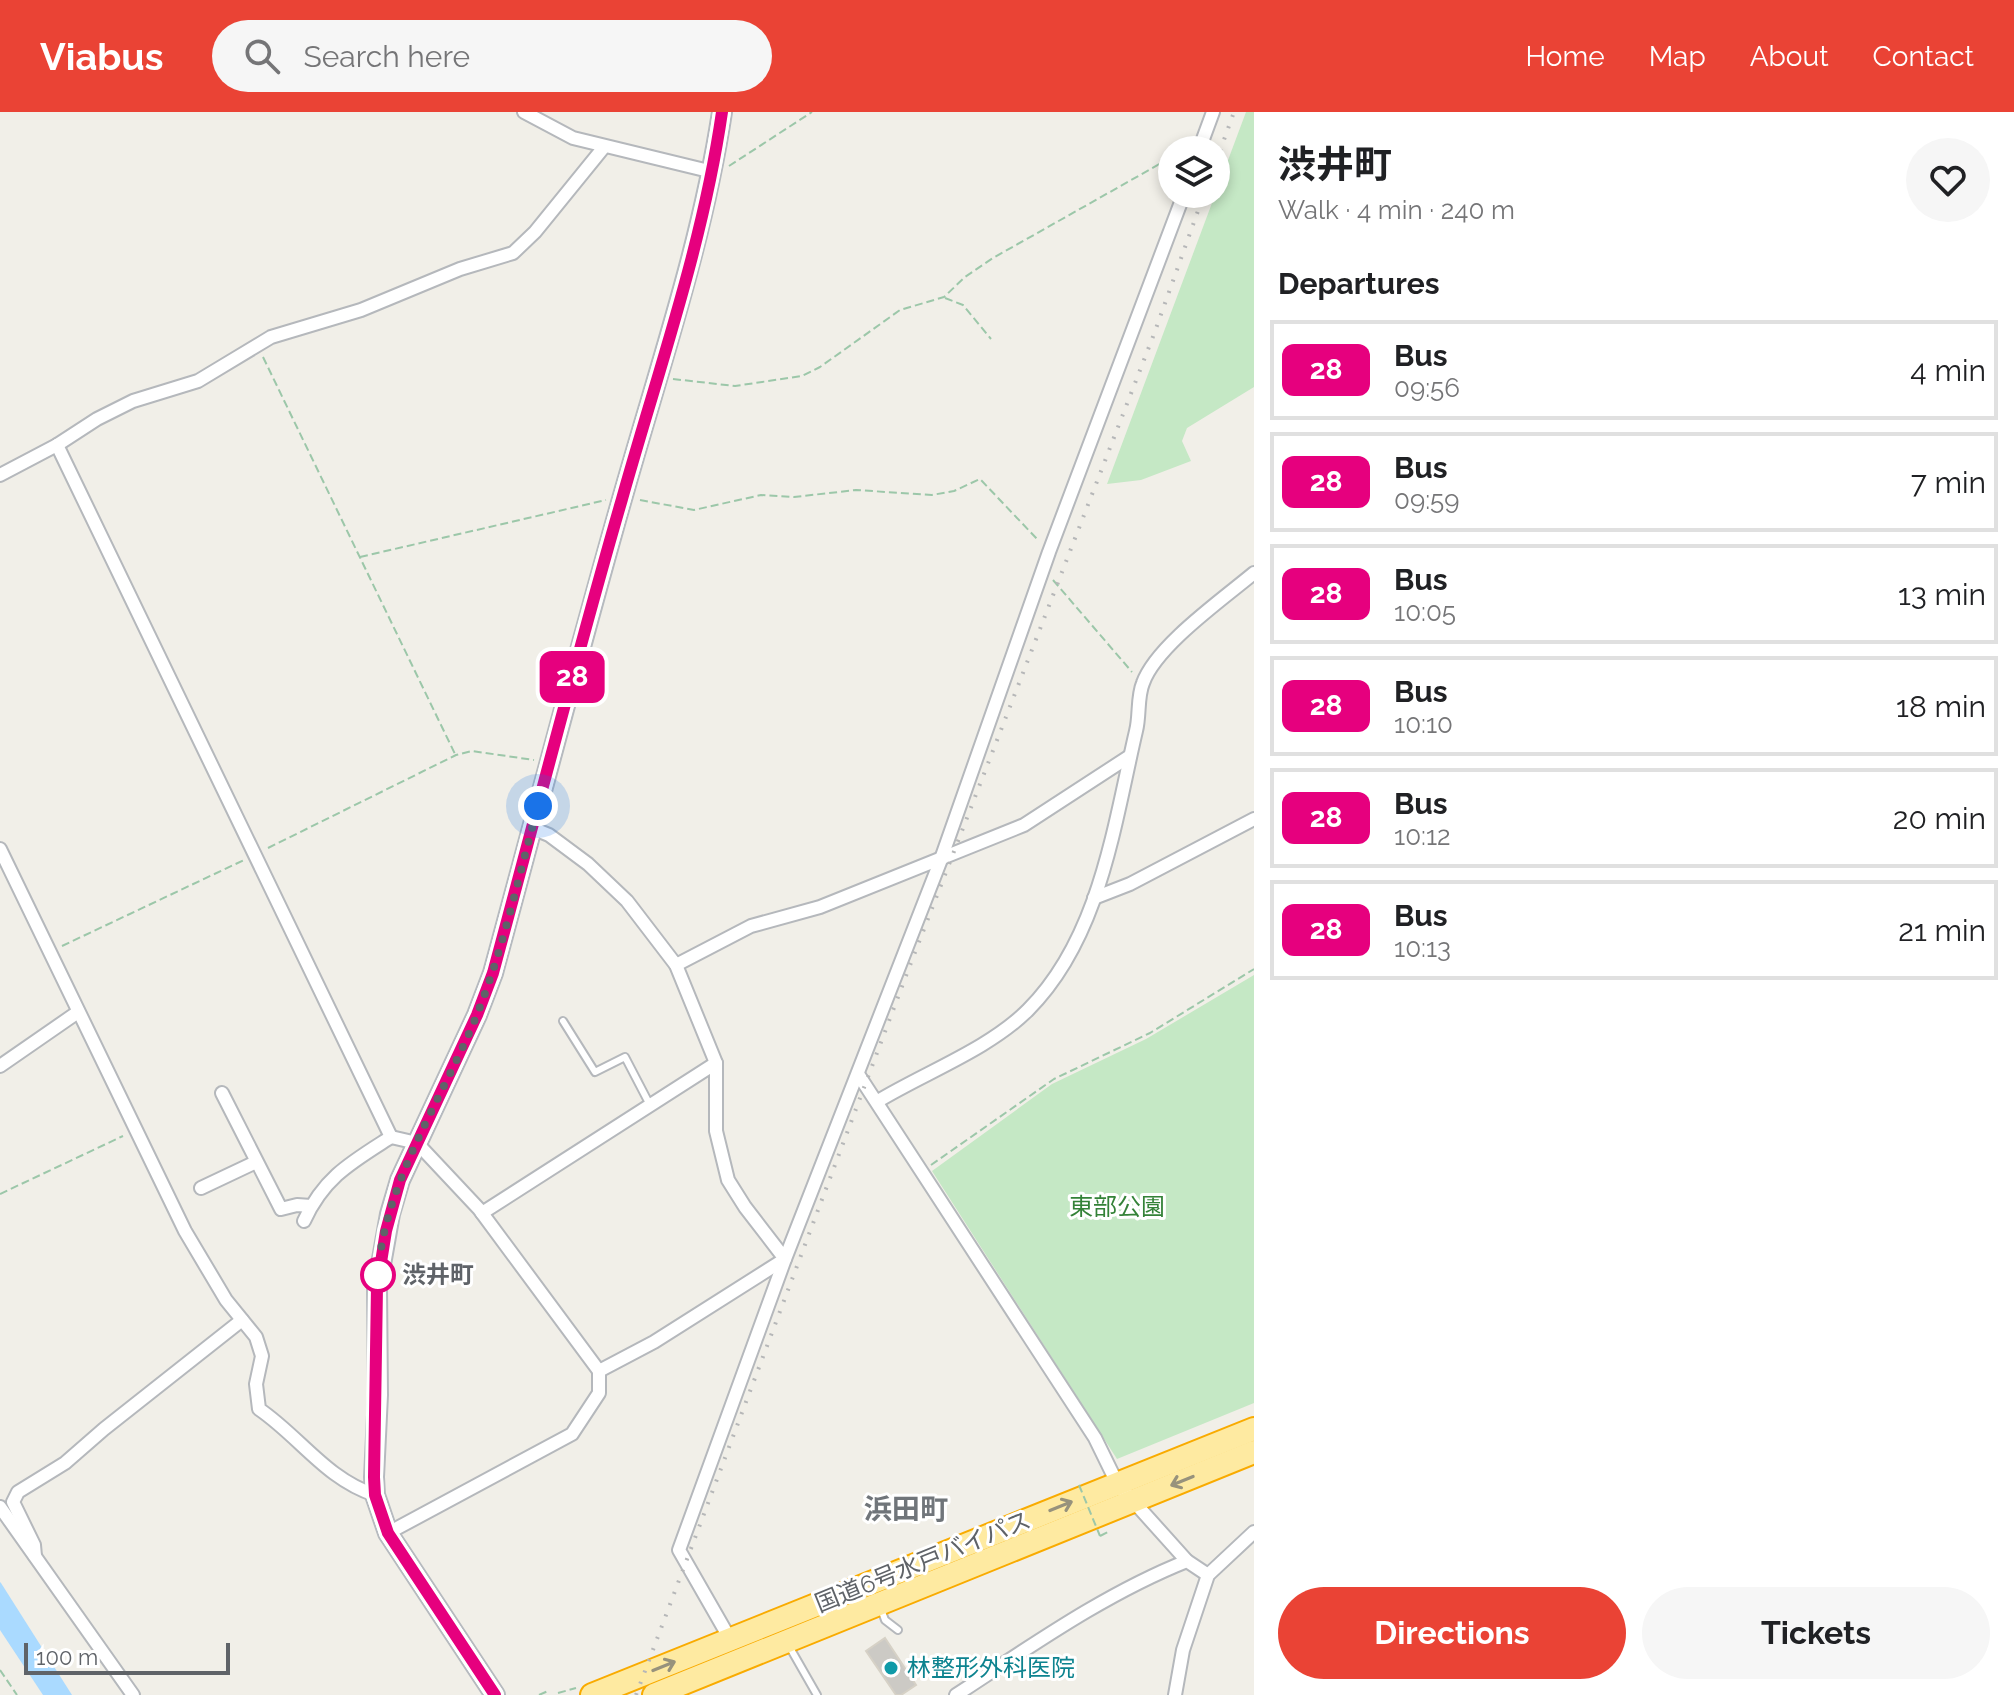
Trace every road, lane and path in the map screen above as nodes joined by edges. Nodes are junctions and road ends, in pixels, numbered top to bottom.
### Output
1 (524, 112) edge
2 (722, 112) edge
3 (812, 112) edge
4 (1213, 112) edge
5 (1204, 136) edge
6 (604, 147) junction
7 (1158, 165) edge
8 (713, 172) junction
9 (1179, 208) edge
10 (944, 297) junction
11 (991, 339) dead end
12 (257, 346) junction
13 (658, 378) junction
14 (57, 445) junction
15 (0, 475) edge
16 (622, 497) junction
17 (1049, 552) junction
18 (360, 557) junction
19 (1044, 570) junction
20 (1254, 573) edge
21 (1142, 684) junction
22 (1130, 756) junction
23 (550, 762) junction
24 (1254, 819) edge
25 (532, 828) junction
26 (0, 849) edge
27 (940, 862) junction
28 (5, 871) edge
29 (1094, 898) junction
30 (676, 965) junction
31 (1254, 969) edge
32 (78, 1012) junction
33 (563, 1021) dead end
34 (716, 1063) junction
35 (0, 1066) edge
36 (858, 1074) junction
37 (222, 1093) dead end
38 (878, 1101) junction
39 (650, 1105) junction
40 (135, 1130) junction
41 (391, 1137) junction
42 (417, 1143) junction
43 (256, 1162) junction
44 (924, 1170) junction
45 (201, 1188) dead end
46 (0, 1194) edge
47 (311, 1206) junction
48 (482, 1213) junction
49 (304, 1221) dead end
50 (785, 1259) junction
51 (242, 1320) junction
52 (599, 1371) junction
53 (1254, 1429) edge
54 (1254, 1452) edge
55 (1117, 1483) junction
56 (1079, 1485) dead end
57 (375, 1495) junction
58 (1133, 1501) junction
59 (0, 1507) edge
60 (1254, 1532) edge
61 (388, 1533) junction
62 (1100, 1536) dead end
63 (35, 1556) junction
64 (1187, 1561) junction
65 (1208, 1575) junction
66 (879, 1604) junction
67 (898, 1630) dead end
68 (730, 1639) junction
69 (786, 1641) junction
70 (0, 1670) edge
71 (548, 1691) dead end
72 (584, 1691) edge
73 (558, 1693) edge
74 (17, 1695) edge
75 (133, 1695) edge
76 (495, 1695) edge
77 (539, 1695) edge
78 (654, 1695) edge
79 (817, 1695) edge
80 (956, 1695) edge
81 (1175, 1695) edge

1 - 6 street
2 - 8 main road
3 - 8 path
4 - 5 street
6 - 8 street
6 - 12 street
7 - 10 path
8 - 13 main road
9 - 17 street
10 - 11 path
10 - 13 path
12 - 14 street
12 - 18 path
13 - 16 main road
14 - 15 street
14 - 41 street
16 - 17 path
16 - 18 path
16 - 23 main road
17 - 19 street
18 - 23 path
19 - 21 path
19 - 27 street
20 - 21 street
21 - 22 street
22 - 27 street
22 - 29 street
23 - 25 main road
24 - 29 street
25 - 30 street
25 - 42 main road
26 - 28 street
27 - 30 street
27 - 36 street
28 - 32 street
29 - 38 street
30 - 34 street
31 - 44 path
32 - 35 street
32 - 40 street
33 - 39 lane
34 - 39 street
34 - 50 street
36 - 38 street
36 - 50 street
37 - 43 street
38 - 44 street
39 - 48 street
40 - 46 path
40 - 51 street
41 - 42 street
41 - 47 street
42 - 48 street
42 - 57 main road
43 - 45 street
43 - 47 street
44 - 55 street
47 - 49 street
48 - 52 street
50 - 52 street
50 - 68 street
51 - 57 street
51 - 63 street
52 - 61 street
53 - 55 highway, 国道6号水戸バイパス
54 -> 58 highway, 国道6号水戸バイパス
55 - 58 street
68 -> 55 highway, 国道6号水戸バイパス
56 - 62 path, bridge
57 - 61 main road
58 - 64 street
58 - 66 highway, 国道6号水戸バイパス
59 - 63 street
60 - 65 street
61 - 76 main road
63 - 75 street
64 - 65 street
64 - 80 street
65 - 81 street
66 - 67 lane
66 - 69 highway, 国道6号水戸バイパス
72 -> 68 highway, 国道6号水戸バイパス
69 - 78 highway, 国道6号水戸バイパス
69 - 79 lane
70 - 74 path
71 - 77 path
72 - 73 path

